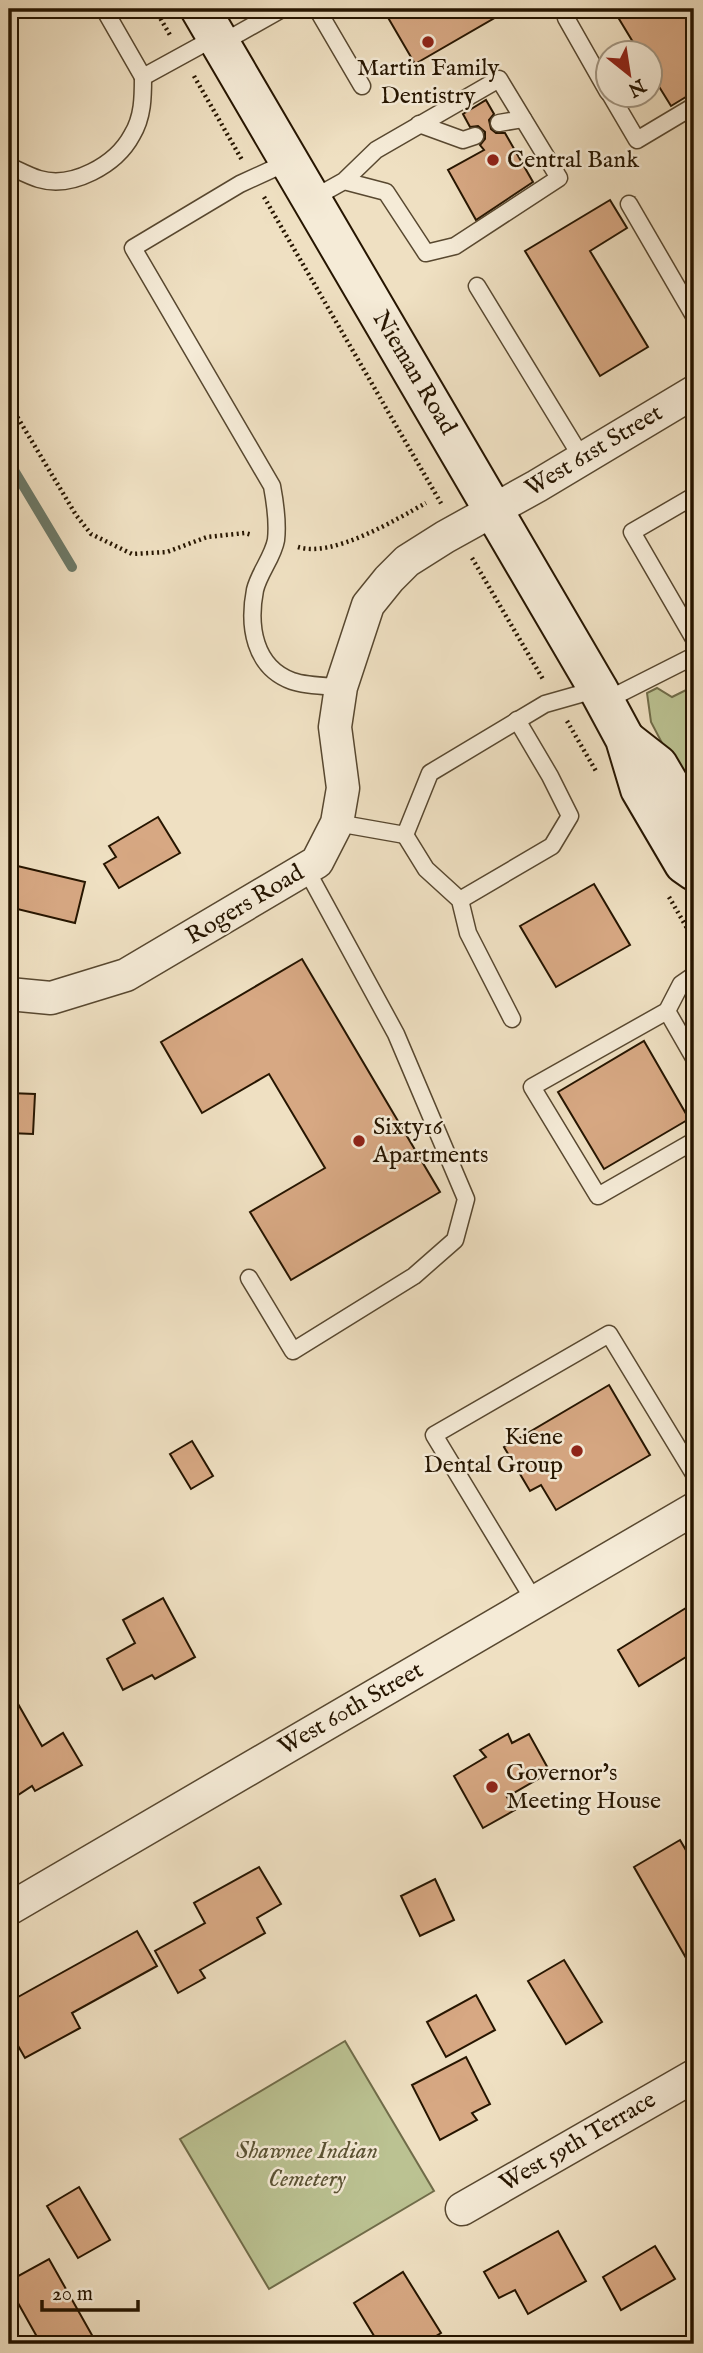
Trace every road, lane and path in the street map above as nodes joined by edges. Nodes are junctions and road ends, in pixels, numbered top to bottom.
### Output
1 (104, 9) edge
2 (155, 9) edge
3 (282, 9) edge
4 (317, 9) edge
5 (571, 9) edge
6 (212, 30) edge
7 (182, 56) junction
8 (594, 67) edge
9 (144, 77) junction
10 (362, 86) dead end
11 (694, 106) edge
12 (618, 108) edge
13 (523, 119) junction
14 (499, 122) dead end
15 (419, 124) junction
16 (475, 136) dead end
17 (288, 162) junction
18 (9, 166) edge
19 (253, 178) junction
20 (344, 181) junction
21 (310, 200) junction
22 (629, 204) dead end
23 (477, 286) dead end
24 (694, 316) edge
25 (694, 392) edge
26 (9, 403) edge
27 (582, 458) junction
28 (694, 496) edge
29 (494, 511) junction
30 (457, 531) junction
31 (91, 534) dead end
32 (694, 639) edge
33 (694, 656) edge
34 (341, 687) junction
35 (602, 695) junction
36 (556, 702) junction
37 (517, 720) junction
38 (625, 739) junction
39 (597, 773) dead end
40 (337, 823) junction
41 (694, 826) edge
42 (405, 835) junction
43 (306, 869) junction
44 (680, 881) edge
45 (460, 900) junction
46 (694, 940) edge
47 (694, 975) edge
48 (9, 994) edge
49 (667, 1011) junction
50 (512, 1019) dead end
51 (694, 1058) edge
52 (694, 1141) edge
53 (249, 1278) dead end
54 (694, 1474) edge
55 (694, 1508) edge
56 (535, 1602) junction
57 (9, 1909) edge
58 (694, 2076) edge
59 (461, 2209) dead end

1 - 9 lane
2 - 7 path
3 - 6 lane
4 - 10 lane
5 - 8 lane
6 - 7 lane
6 - 17 main road, Nieman Road
7 - 9 lane
7 - 19 path
9 - 18 lane
11 - 12 lane
13 - 14 lane
13 - 15 lane
13 - 20 lane
15 - 16 lane
15 - 20 lane
17 - 19 lane
17 - 21 main road, Nieman Road
19 - 30 path
19 - 34 lane
20 - 21 lane
21 - 29 main road, Nieman Road
22 - 24 lane
23 - 27 lane
25 - 27 street, West 61st Street
26 - 31 path
27 - 29 street, West 61st Street
28 - 32 lane
29 - 30 street, Rogers Road
29 - 35 main road, Nieman Road
30 - 34 street, Rogers Road
30 - 36 path
33 - 35 lane
34 - 40 street, Rogers Road
35 - 36 lane
35 - 38 main road, Nieman Road
36 - 37 lane
36 - 39 path
37 - 42 lane
37 - 45 lane
38 - 41 main road, Nieman Road
38 - 44 main road, Nieman Road
40 - 42 lane
40 - 43 street, Rogers Road
42 - 45 lane
43 - 48 street, Rogers Road
43 - 53 lane
44 - 46 path
45 - 50 lane
47 - 49 lane
49 - 51 lane
49 - 52 lane
54 - 56 lane
55 - 56 street, West 60th Street
56 - 57 street, West 60th Street
58 - 59 street, West 59th Terrace

